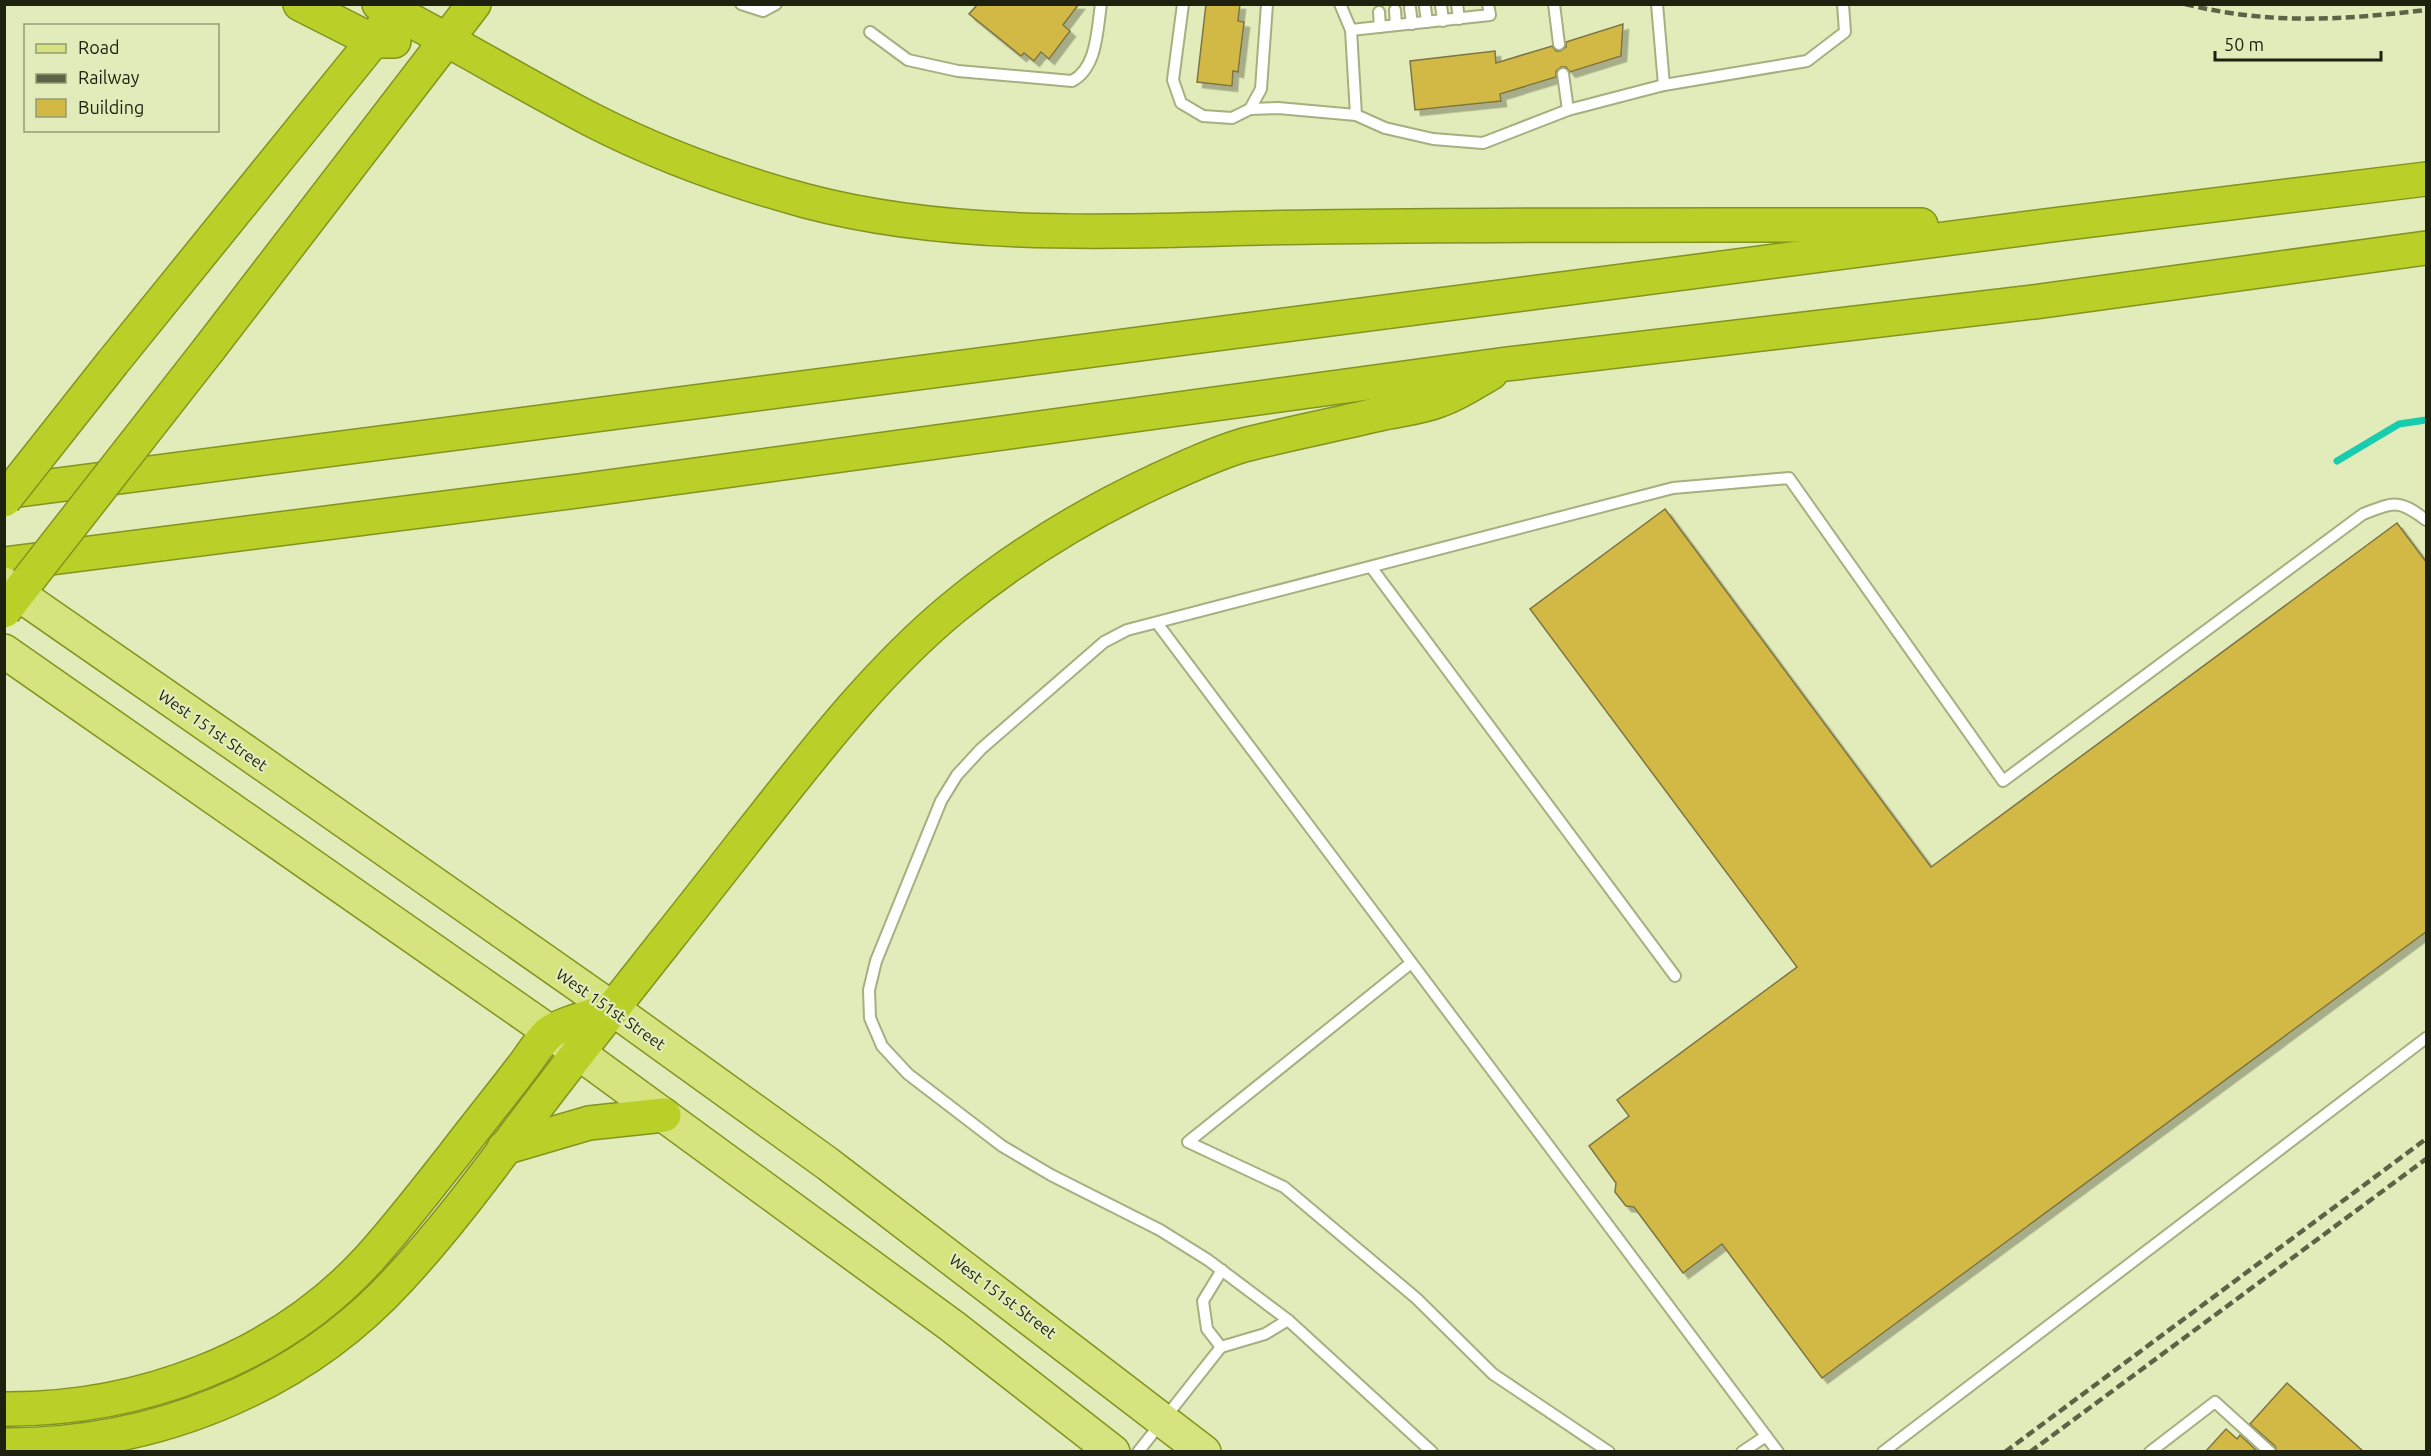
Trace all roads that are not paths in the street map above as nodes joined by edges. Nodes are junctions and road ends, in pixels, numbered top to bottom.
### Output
1 (300, 4) edge
2 (474, 4) edge
3 (741, 4) edge
4 (776, 4) edge
5 (1101, 4) edge
6 (1183, 4) edge
7 (1267, 4) edge
8 (1340, 4) edge
9 (1456, 4) edge
10 (1488, 4) edge
11 (1554, 4) edge
12 (1657, 4) edge
13 (1843, 4) edge
14 (1441, 5) edge
15 (391, 7) edge
16 (1425, 7) dead end
17 (1410, 9) dead end
18 (1395, 10) dead end
19 (1379, 12) dead end
20 (1459, 19) junction
21 (1443, 21) junction
22 (1427, 22) junction
23 (1412, 24) junction
24 (1396, 25) junction
25 (1380, 27) junction
26 (1351, 30) junction
27 (870, 32) dead end
28 (447, 40) junction
29 (373, 41) junction
30 (1559, 44) dead end
31 (1563, 74) dead end
32 (1664, 85) junction
33 (1250, 109) junction
34 (1568, 110) junction
35 (1356, 115) junction
36 (2427, 179) edge
37 (2052, 225) junction
38 (2427, 248) edge
39 (1506, 364) junction
40 (4, 492) edge
41 (4, 500) edge
42 (2427, 520) edge
43 (4, 564) edge
44 (1371, 567) junction
45 (4, 584) edge
46 (4, 610) edge
47 (1157, 623) junction
48 (4, 651) edge
49 (1411, 963) junction
50 (1675, 976) dead end
51 (613, 1009) junction
52 (550, 1032) junction
53 (2427, 1038) edge
54 (578, 1053) junction
55 (664, 1115) junction
56 (504, 1148) junction
57 (1222, 1270) junction
58 (1288, 1320) junction
59 (1221, 1347) junction
60 (4, 1409) edge
61 (1165, 1420) junction
62 (1766, 1436) junction
63 (4, 1445) edge
64 (2155, 1450) edge
65 (1113, 1452) edge
66 (1138, 1452) edge
67 (1204, 1452) edge
68 (1432, 1452) edge
69 (1609, 1452) edge
70 (1742, 1452) edge
71 (1778, 1452) edge
72 (1883, 1452) edge
73 (2270, 1452) edge

1 - 29 highway
2 - 28 highway
3 - 4 lane
5 - 27 lane
6 - 33 lane
7 - 33 lane
8 - 26 lane
9 - 20 lane
10 - 20 lane
11 - 30 lane
12 - 32 lane
13 - 32 lane
14 - 21 lane
15 - 28 highway
15 - 29 highway
16 - 22 lane
17 - 23 lane
18 - 24 lane
19 - 25 lane
20 - 21 lane
21 - 22 lane
22 - 23 lane
23 - 24 lane
24 - 25 lane
25 - 26 lane
26 - 35 lane
28 - 29 highway
28 - 37 highway
28 - 46 highway, bridge
29 - 41 highway, bridge
31 - 34 lane
32 - 34 lane
33 - 35 lane
34 - 35 lane
36 - 37 highway
37 - 40 highway
38 - 39 highway
39 - 43 highway
39 - 51 highway
42 - 44 lane
44 - 47 lane
44 - 50 lane
45 - 51 main road, West 151st Street, bridge
47 - 49 lane
47 - 57 lane
48 - 52 main road
49 - 62 lane
49 - 69 lane
51 - 52 highway
51 - 54 highway
51 - 61 main road, West 151st Street
52 - 54 main road
52 - 60 highway
53 - 72 lane
54 - 55 main road
54 - 56 highway
55 - 56 highway
55 - 65 main road
56 - 63 highway
57 - 58 lane
57 - 59 lane
58 - 59 lane
58 - 68 lane
59 - 61 lane
61 - 66 lane
61 - 67 main road, West 151st Street
62 - 70 lane
62 - 71 lane
64 - 73 lane

